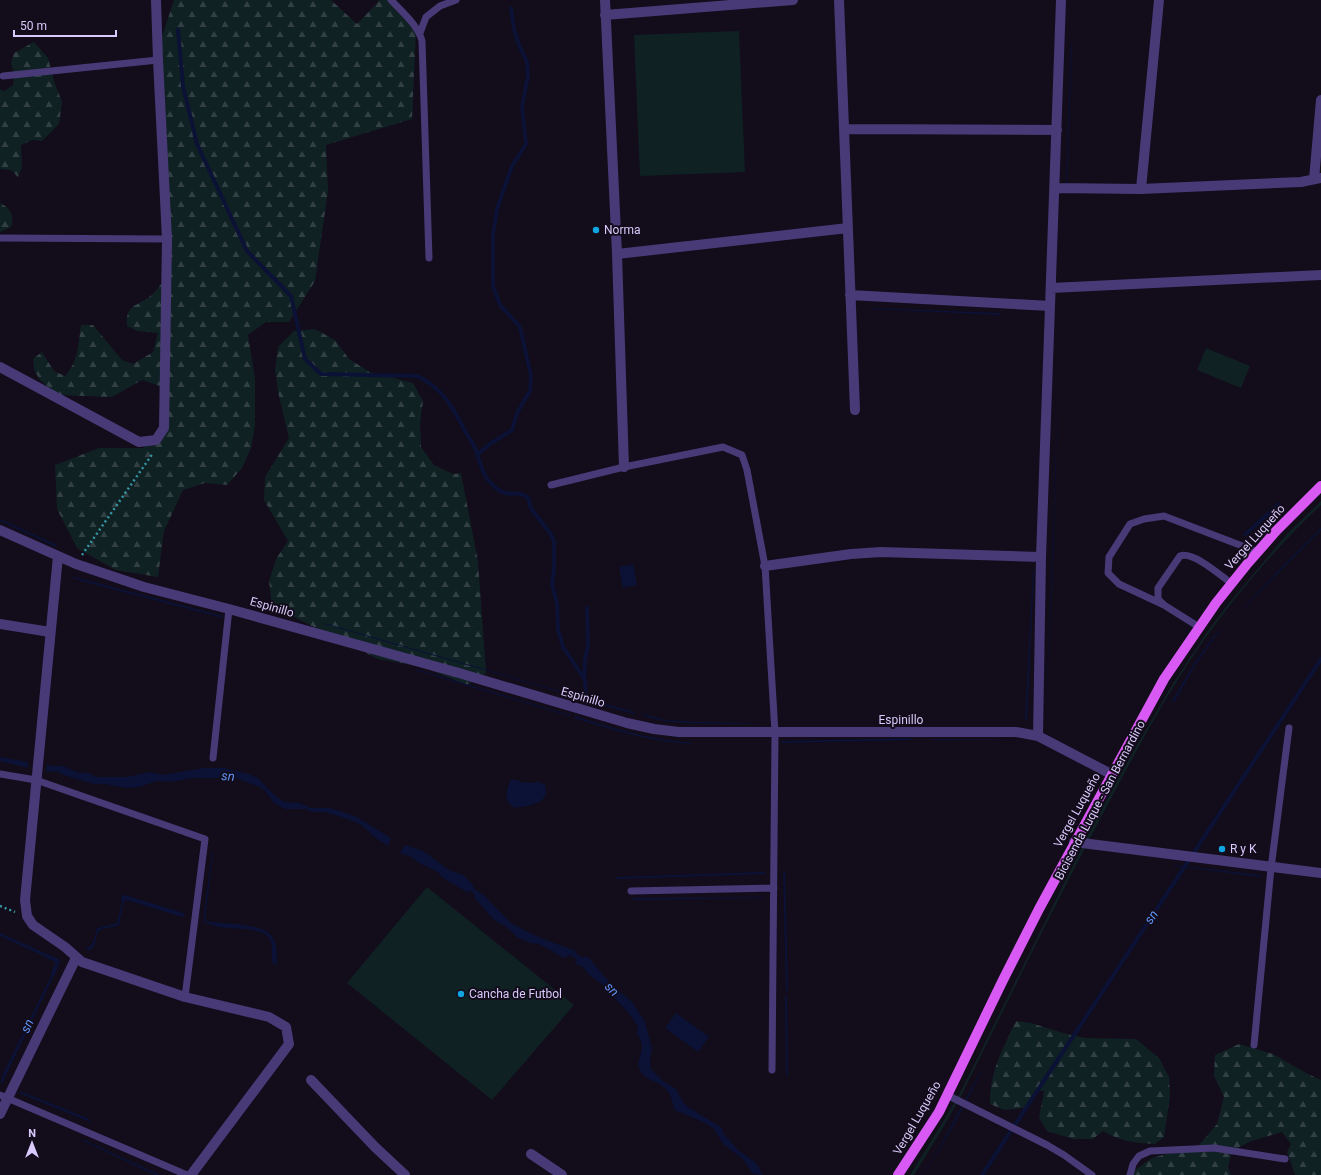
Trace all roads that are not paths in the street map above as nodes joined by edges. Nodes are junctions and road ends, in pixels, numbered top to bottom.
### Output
1 (156, 0) edge
2 (391, 0) edge
3 (456, 0) edge
4 (605, 0) edge
5 (792, 0) edge
6 (839, 0) edge
7 (1061, 0) edge
8 (1159, 0) edge
9 (605, 15) junction
10 (420, 33) junction
11 (158, 60) junction
12 (2, 76) dead end
13 (1321, 100) edge
14 (844, 129) junction
15 (1057, 130) junction
16 (1317, 179) edge
17 (1055, 188) junction
18 (1141, 189) junction
19 (848, 228) junction
20 (0, 238) edge
21 (167, 239) junction
22 (617, 254) junction
23 (429, 258) dead end
24 (1321, 275) edge
25 (1051, 288) junction
26 (850, 295) junction
27 (1050, 306) junction
28 (0, 367) edge
29 (855, 410) dead end
30 (624, 467) junction
31 (551, 485) dead end
32 (1321, 486) edge
33 (0, 530) edge
34 (1258, 552) junction
35 (58, 556) junction
36 (1041, 557) junction
37 (765, 566) junction
38 (1232, 583) junction
39 (1164, 605) junction
40 (229, 609) junction
41 (0, 624) edge
42 (1199, 627) junction
43 (50, 632) junction
44 (1289, 728) dead end
45 (775, 733) junction
46 (1038, 736) junction
47 (213, 758) dead end
48 (0, 774) edge
49 (1112, 774) junction
50 (37, 778) junction
51 (1074, 842) junction
52 (1270, 868) junction
53 (1321, 873) edge
54 (774, 888) junction
55 (631, 890) dead end
56 (76, 958) junction
57 (185, 997) junction
58 (1254, 1045) dead end
59 (772, 1070) dead end
60 (311, 1080) dead end
61 (8, 1093) edge
62 (947, 1095) junction
63 (0, 1114) edge
64 (531, 1154) dead end
65 (1285, 1159) dead end
66 (187, 1175) edge
67 (191, 1175) edge
68 (405, 1175) edge
69 (562, 1175) edge
70 (898, 1175) edge
71 (1092, 1175) edge
72 (1130, 1175) edge

1 - 11 street
2 - 10 lane
3 - 10 lane
4 - 9 street
5 - 9 street
6 - 14 street
7 - 15 street
8 - 18 street
9 - 22 street
10 - 23 lane
11 - 12 lane
11 - 21 street
13 - 16 street
14 - 15 street
14 - 19 street
15 - 17 street
16 - 18 street
17 - 18 street
17 - 25 street
19 - 22 street
19 - 26 street
20 - 21 lane
21 - 28 street
22 - 30 street
24 - 25 street
25 - 27 street
26 - 27 street
26 - 29 street
27 - 36 street
30 - 31 lane
30 - 37 lane
32 - 34 main road, Vergel Luqueño
33 - 35 street, Espinillo
34 - 38 main road, Vergel Luqueño
34 - 39 lane
35 - 40 street, Espinillo
35 - 43 street
36 - 37 street
36 - 46 street
37 - 45 lane
38 - 39 lane
38 - 42 main road, Vergel Luqueño
39 - 42 lane
40 - 45 street, Espinillo
40 - 47 lane
41 - 43 street
42 - 49 main road, Vergel Luqueño
43 - 50 street
44 - 52 lane
45 - 46 street, Espinillo
45 - 54 lane
46 - 49 street, Espinillo
48 - 50 lane
49 - 51 main road, Vergel Luqueño
50 - 56 street
50 - 57 lane
51 - 52 street
51 - 62 main road, Vergel Luqueño
52 - 53 street
52 - 58 lane
54 - 55 lane
54 - 59 lane
56 - 57 street
56 - 61 street
57 - 67 street
60 - 68 street
61 - 63 street
61 - 66 lane
62 - 70 main road, Vergel Luqueño
62 - 71 lane
64 - 69 street
65 - 72 lane

